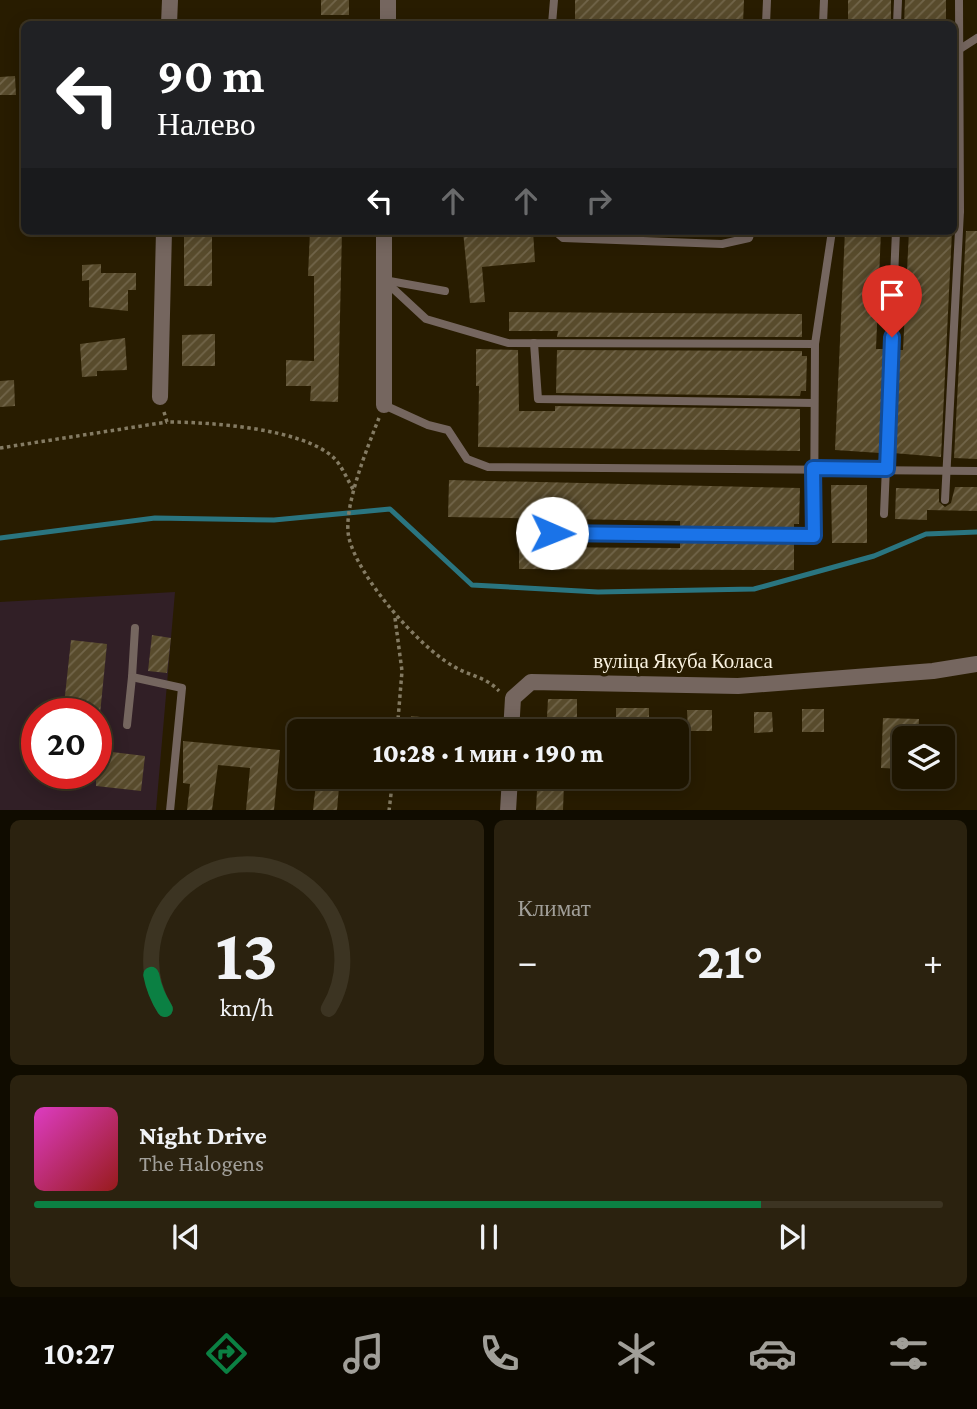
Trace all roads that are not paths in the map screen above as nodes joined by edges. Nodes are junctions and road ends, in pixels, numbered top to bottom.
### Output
1 (170, 0) edge
2 (388, 0) edge
3 (554, 0) edge
4 (767, 0) edge
5 (824, 0) edge
6 (898, 0) edge
7 (959, 0) edge
8 (169, 21) edge
9 (388, 21) edge
10 (552, 21) edge
11 (766, 21) edge
12 (823, 21) edge
13 (897, 21) edge
14 (977, 38) edge
15 (960, 49) junction
16 (957, 211) edge
17 (164, 235) edge
18 (384, 235) edge
19 (560, 235) edge
20 (750, 235) edge
21 (831, 235) edge
22 (896, 235) edge
23 (956, 235) edge
24 (384, 279) junction
25 (445, 291) dead end
26 (534, 343) junction
27 (815, 344) junction
28 (160, 397) road end
29 (814, 403) junction
30 (384, 405) joint
31 (813, 468) junction
32 (887, 469) junction
33 (947, 470) junction
34 (977, 471) edge
35 (946, 500) dead end
36 (884, 514) dead end
37 (552, 533) dead end
38 (135, 628) dead end
39 (977, 664) edge
40 (132, 677) junction
41 (512, 719) edge
42 (127, 725) dead end
43 (510, 789) edge
44 (170, 810) edge
45 (509, 810) edge

1 - 8 street
2 - 9 street
3 - 10 lane
4 - 11 lane
5 - 12 lane
6 - 13 lane
7 - 15 lane
14 - 15 lane
15 - 16 lane
17 - 28 street
18 - 24 street
19 - 20 lane
21 - 27 lane
22 - 32 lane
23 - 33 lane
24 - 25 lane
24 - 26 lane
24 - 30 street
26 - 27 lane
26 - 29 lane
27 - 29 lane
29 - 31 lane
30 - 31 lane
31 - 32 lane
31 - 37 lane
32 - 33 lane
32 - 36 lane
33 - 34 lane
33 - 35 lane
38 - 40 lane
39 - 41 street, вуліца Якуба Коласа
40 - 42 lane
40 - 44 lane
43 - 45 street

